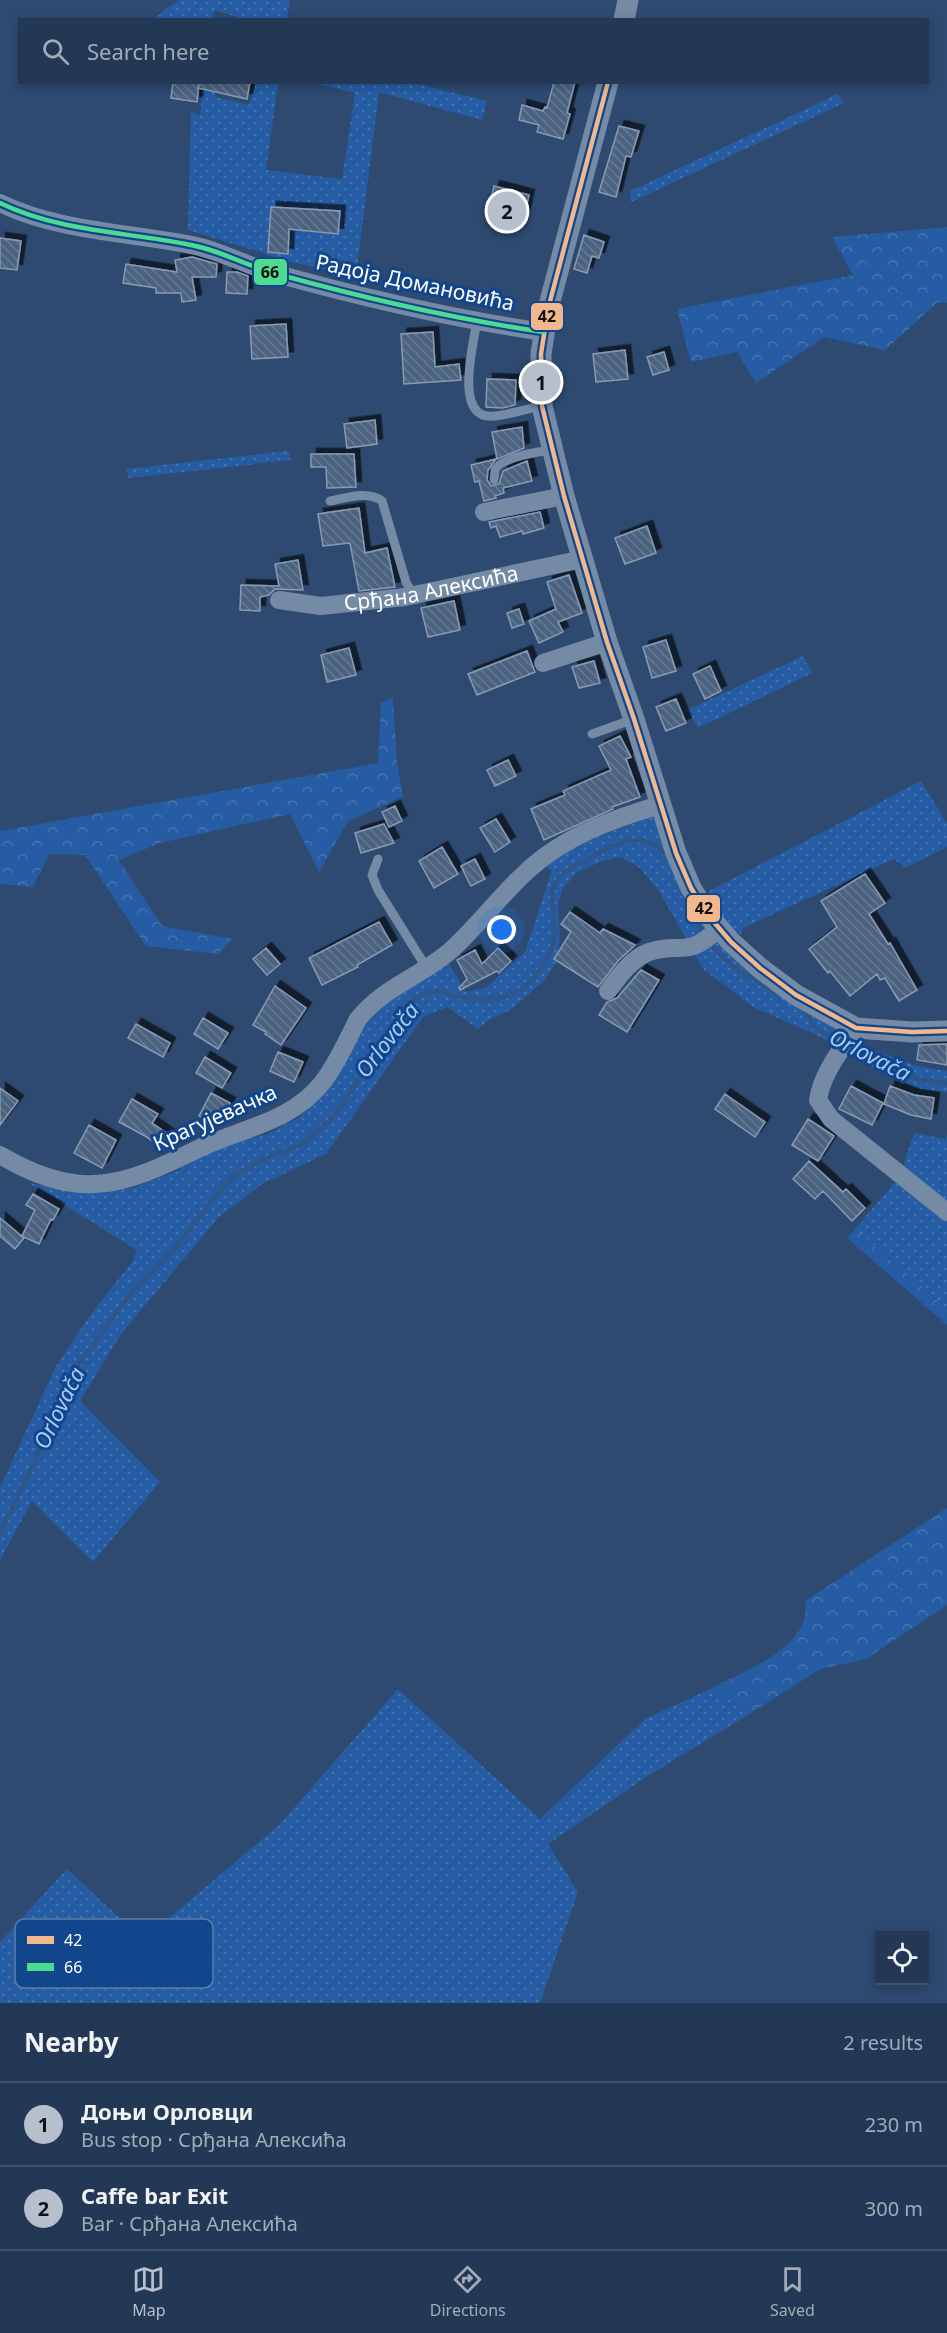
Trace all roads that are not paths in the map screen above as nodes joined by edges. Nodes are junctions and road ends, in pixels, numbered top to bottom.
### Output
1 (628, 0) edge
2 (624, 18) edge
3 (607, 84) edge
4 (0, 202) edge
5 (477, 320) junction
6 (544, 332) junction
7 (542, 406) junction
8 (551, 450) junction
9 (494, 480) dead end
10 (564, 496) junction
11 (330, 501) dead end
12 (484, 512) dead end
13 (583, 559) junction
14 (413, 595) junction
15 (279, 600) dead end
16 (607, 642) junction
17 (543, 663) dead end
18 (634, 719) junction
19 (592, 735) dead end
20 (660, 805) junction
21 (378, 859) dead end
22 (708, 937) junction
23 (426, 967) junction
24 (608, 991) dead end
25 (947, 1031) edge
26 (851, 1036) junction
27 (0, 1155) edge
28 (947, 1212) edge

1 - 2 street
3 - 6 street
4 - 5 street, Радоја Домановића
5 - 6 street, Радоја Домановића
5 - 7 lane
6 - 7 street
7 - 8 street
8 - 9 lane
8 - 10 street
10 - 12 street
10 - 13 street
11 - 14 lane
13 - 14 street, Срђана Алексића
13 - 16 street
14 - 15 street, Срђана Алексића
16 - 17 street
16 - 18 street
18 - 19 lane
18 - 20 street
20 - 22 street
20 - 23 street, Крагујевачка
21 - 23 lane
22 - 24 street
22 - 26 street
23 - 27 street, Крагујевачка
25 - 26 street
26 - 28 street

